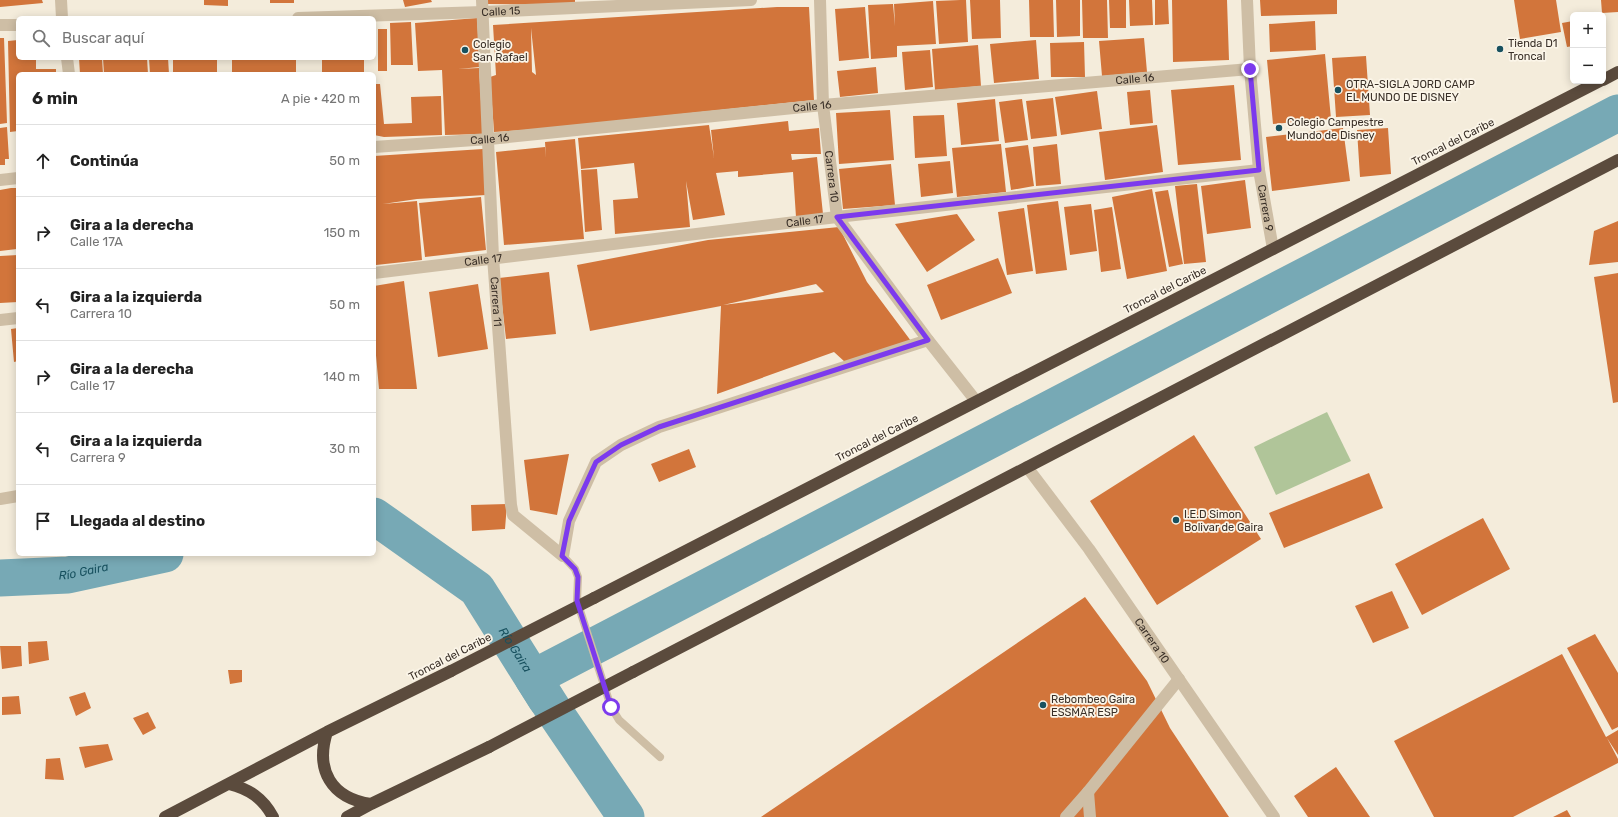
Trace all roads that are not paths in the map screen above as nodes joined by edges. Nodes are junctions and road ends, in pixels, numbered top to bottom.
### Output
1 (61, 0) edge
2 (751, 0) edge
3 (820, 0) edge
4 (1246, 0) edge
5 (482, 6) edge
6 (62, 16) edge
7 (329, 16) edge
8 (0, 25) edge
9 (16, 25) edge
10 (67, 60) edge
11 (1250, 69) junction
12 (69, 72) edge
13 (1618, 72) edge
14 (1606, 78) edge
15 (1594, 84) edge
16 (823, 105) junction
17 (489, 139) junction
18 (376, 147) edge
19 (1618, 160) edge
20 (1259, 170) junction
21 (16, 178) edge
22 (0, 180) edge
23 (837, 217) junction
24 (1273, 249) junction
25 (493, 257) junction
26 (376, 273) edge
27 (16, 318) edge
28 (0, 320) edge
29 (928, 340) junction
30 (976, 401) junction
31 (1027, 467) junction
32 (16, 496) edge
33 (0, 499) edge
34 (562, 556) junction
35 (1179, 679) junction
36 (327, 732) junction
37 (660, 757) dead end
38 (229, 784) junction
39 (1088, 792) junction
40 (371, 804) junction
41 (165, 817) edge
42 (272, 817) edge
43 (347, 817) edge
44 (1066, 817) edge
45 (1090, 817) edge
46 (1274, 817) edge

1 - 6 street
2 - 5 street, Calle 15
3 - 16 street, Carrera 10
4 - 11 street, Carrera 9
5 - 7 street, Calle 15
5 - 17 street, Carrera 11
8 - 9 street
10 - 12 street
11 - 16 street, Calle 16
11 - 20 street, Carrera 9
13 - 14 highway
15 - 24 highway, Troncal del Caribe
16 - 17 street, Calle 16
16 - 23 street, Carrera 10
17 - 18 street, Calle 16
17 - 25 street, Carrera 11
19 - 31 highway
20 - 23 street, Calle 17
20 - 24 street, Carrera 9
21 - 22 street
23 - 25 street, Calle 17
23 - 29 street, Carrera 10
24 - 30 highway, Troncal del Caribe
25 - 26 street, Calle 17
25 - 34 street, Carrera 11
27 - 28 street
29 - 30 street, Carrera 10
29 - 34 street
30 - 36 highway, Troncal del Caribe, bridge
31 - 35 street, Carrera 10
31 - 40 highway, bridge
32 - 33 street
34 - 37 lane
35 - 39 street
35 - 46 street, Carrera 10
36 - 38 highway, Troncal del Caribe
36 - 40 highway
38 - 41 highway, Troncal del Caribe
38 - 42 highway
39 - 44 street
39 - 45 street
40 - 43 highway

